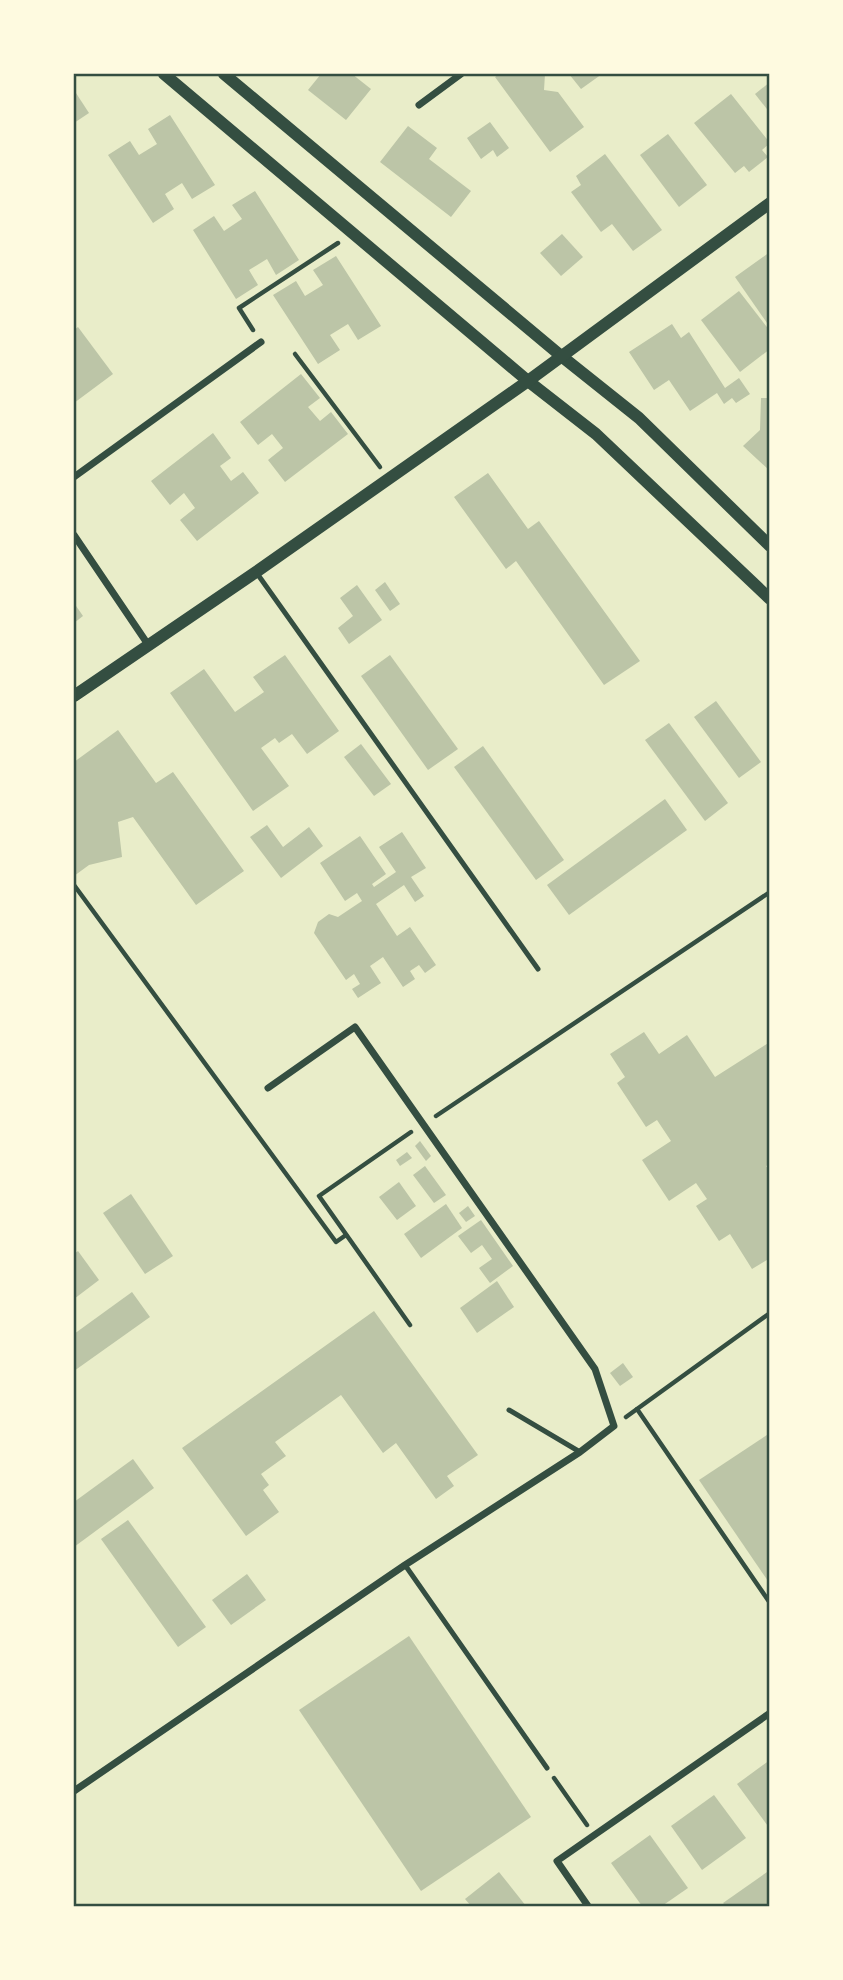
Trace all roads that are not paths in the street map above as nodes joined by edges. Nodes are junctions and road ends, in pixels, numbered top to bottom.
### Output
1 (164, 74) edge
2 (225, 74) edge
3 (461, 74) edge
4 (419, 105) dead end
5 (769, 204) edge
6 (261, 342) road end
7 (560, 355) junction
8 (528, 381) junction
9 (74, 477) edge
10 (74, 535) edge
11 (769, 546) edge
12 (256, 572) junction
13 (769, 599) edge
14 (149, 646) junction
15 (74, 696) edge
16 (538, 969) dead end
17 (268, 1088) dead end
18 (509, 1410) dead end
19 (580, 1452) junction
20 (405, 1564) junction
21 (769, 1713) edge
22 (547, 1769) road end
23 (74, 1791) edge
24 (588, 1906) edge

1 - 8 street
2 - 7 street
3 - 4 street
5 - 7 street
6 - 9 street
7 - 8 street
7 - 11 street
8 - 12 street
8 - 13 street
10 - 14 street
12 - 14 street
12 - 16 lane
14 - 15 street
17 - 19 street
18 - 19 lane
19 - 20 street
20 - 22 lane
20 - 23 street
21 - 24 street

